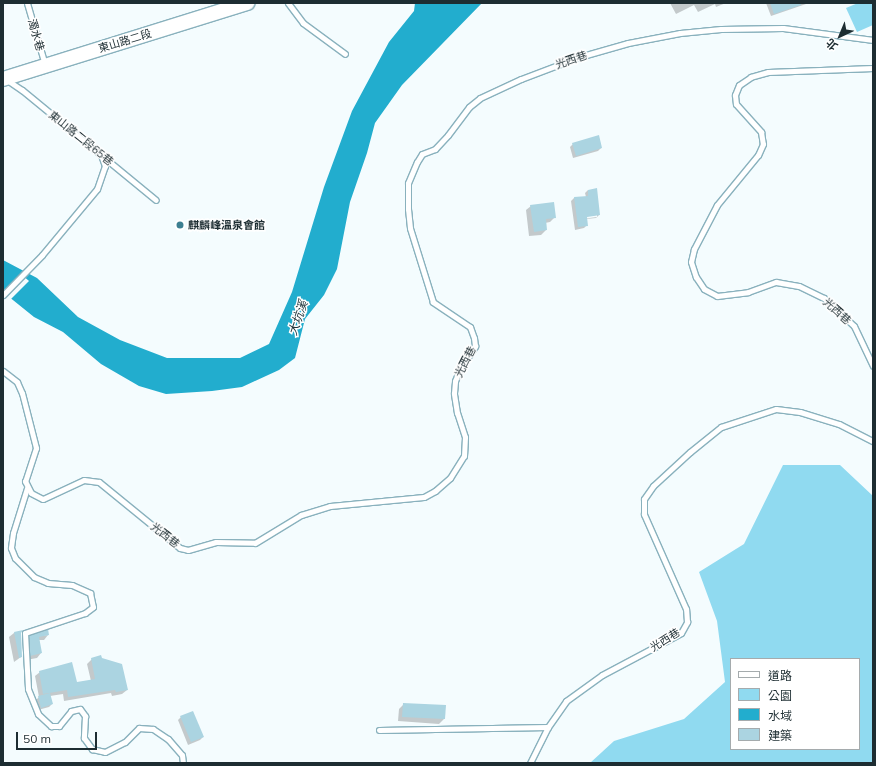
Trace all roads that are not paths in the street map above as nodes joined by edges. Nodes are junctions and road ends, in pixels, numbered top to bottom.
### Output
1 (27, 3) edge
2 (247, 3) edge
3 (288, 3) edge
4 (873, 40) edge
5 (345, 54) dead end
6 (45, 66) junction
7 (873, 68) edge
8 (4, 79) edge
9 (98, 151) junction
10 (156, 200) dead end
11 (3, 295) edge
12 (873, 366) edge
13 (3, 371) edge
14 (873, 441) edge
15 (27, 488) junction
16 (548, 727) junction
17 (380, 730) dead end
18 (183, 763) edge
19 (530, 763) edge

1 - 6 lane, 濁水巷
2 - 6 main road, 東山路二段
3 - 5 lane
4 - 15 lane, 光西巷
6 - 8 main road, 東山路二段
7 - 12 lane, 光西巷
8 - 9 lane, 東山路二段65巷
9 - 10 lane, 東山路二段65巷
9 - 11 lane
13 - 15 lane
14 - 16 lane, 光西巷
15 - 18 lane
16 - 17 lane
16 - 19 lane, 光西巷

